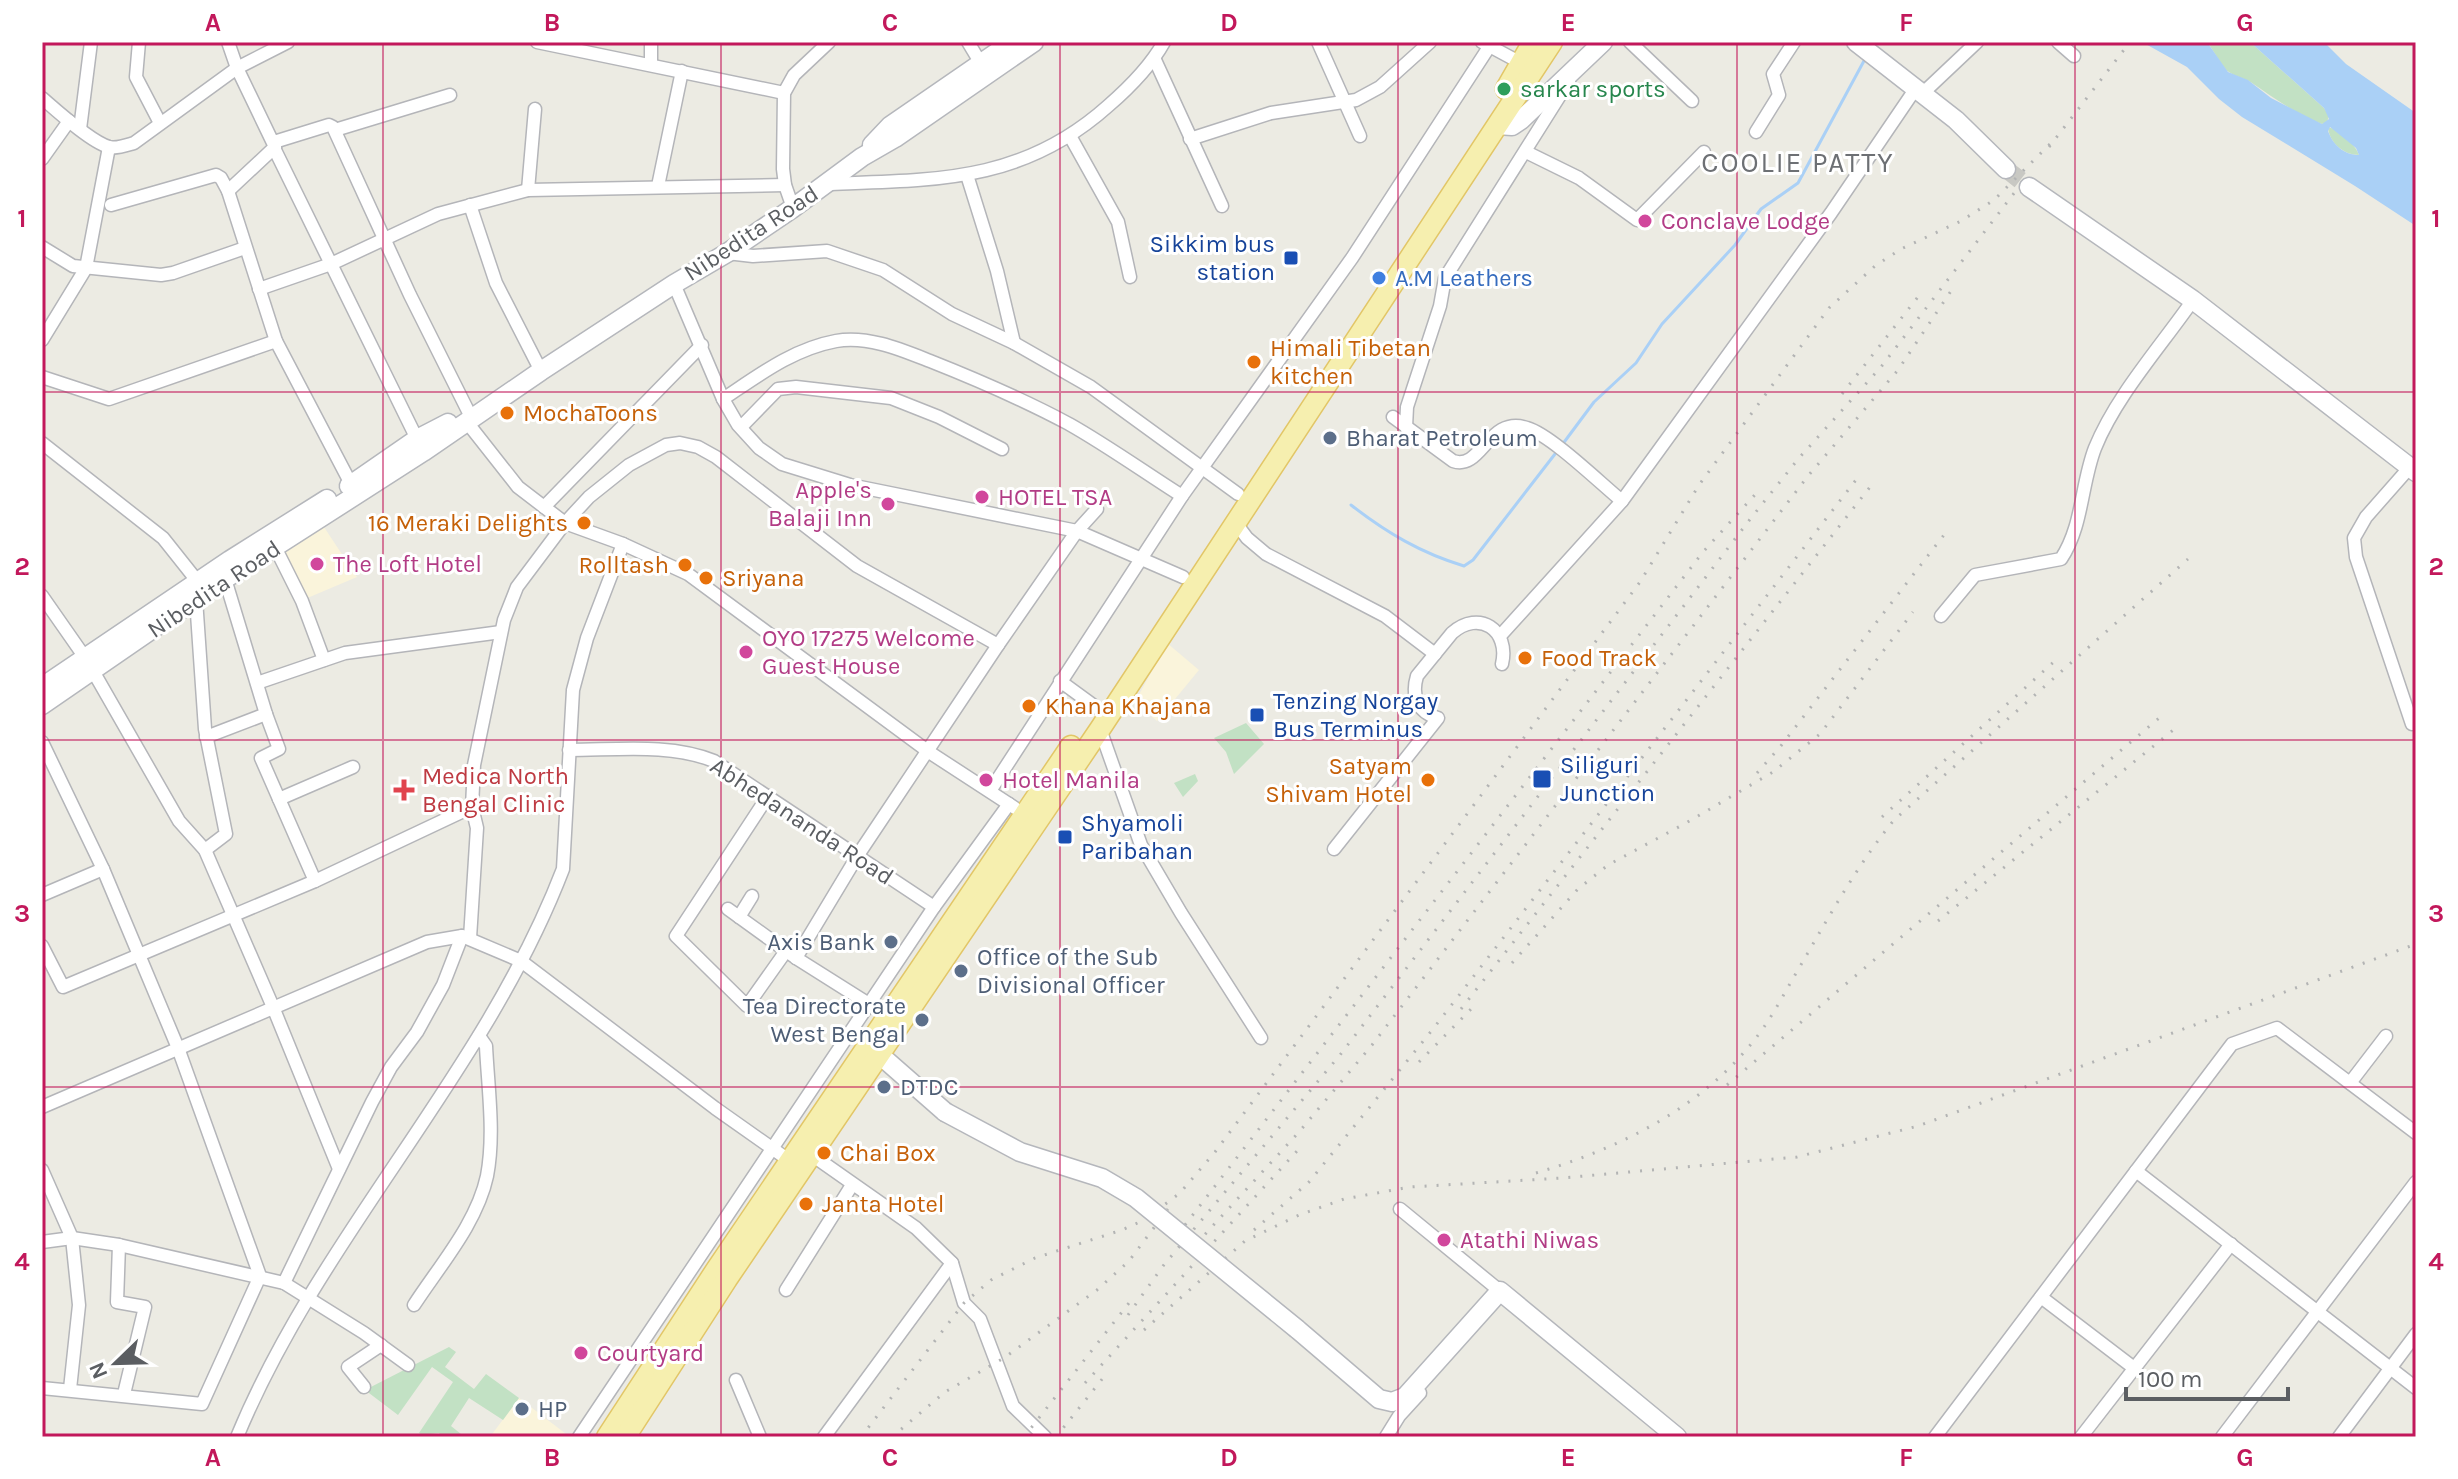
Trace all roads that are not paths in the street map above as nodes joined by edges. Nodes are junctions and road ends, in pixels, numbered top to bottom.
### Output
1 (91, 42) edge
2 (139, 42) edge
3 (228, 42) edge
4 (288, 42) edge
5 (537, 42) edge
6 (651, 42) edge
7 (827, 42) edge
8 (968, 42) edge
9 (1012, 42) edge
10 (1034, 42) edge
11 (1164, 42) edge
12 (1318, 42) edge
13 (1430, 42) edge
14 (1533, 42) edge
15 (1552, 42) edge
16 (1603, 42) edge
17 (1630, 42) edge
18 (1794, 42) edge
19 (1856, 42) edge
20 (1977, 42) edge
21 (2058, 42) edge
22 (1486, 44) edge
23 (2074, 56) dead end
24 (1155, 60) junction
25 (1521, 63) junction
26 (651, 64) junction
27 (237, 68) junction
28 (985, 69) junction
29 (682, 71) junction
30 (1575, 71) junction
31 (1919, 91) junction
32 (784, 93) junction
33 (450, 95) dead end
34 (42, 98) edge
35 (1692, 101) dead end
36 (1345, 103) junction
37 (535, 109) dead end
38 (160, 123) junction
39 (74, 125) junction
40 (1497, 125) junction
41 (335, 130) junction
42 (1756, 132) dead end
43 (1070, 136) junction
44 (1360, 136) dead end
45 (1190, 139) junction
46 (274, 145) junction
47 (109, 147) junction
48 (1526, 152) junction
49 (1704, 152) dead end
50 (42, 159) edge
51 (2006, 169) tunnel mouth
52 (967, 175) junction
53 (826, 184) junction
54 (785, 185) junction
55 (658, 186) junction
56 (2029, 187) tunnel mouth
57 (528, 190) junction
58 (228, 191) junction
59 (111, 205) dead end
60 (470, 205) junction
61 (1222, 206) dead end
62 (793, 208) junction
63 (383, 238) junction
64 (42, 247) edge
65 (245, 248) junction
66 (727, 253) junction
67 (331, 264) junction
68 (86, 268) junction
69 (1130, 277) dead end
70 (674, 284) junction
71 (259, 289) junction
72 (2193, 300) junction
73 (42, 340) edge
74 (276, 341) junction
75 (1014, 343) junction
76 (702, 345) junction
77 (541, 371) junction
78 (42, 377) edge
79 (723, 399) junction
80 (1393, 417) dead end
81 (469, 419) junction
82 (741, 427) junction
83 (1406, 427) junction
84 (417, 439) junction
85 (42, 443) edge
86 (1002, 449) dead end
87 (1202, 467) junction
88 (2413, 470) edge
89 (351, 484) junction
90 (1238, 494) junction
91 (1182, 496) junction
92 (1622, 501) junction
93 (544, 507) junction
94 (1097, 509) dead end
95 (1229, 519) junction
96 (565, 523) junction
97 (1077, 531) junction
98 (623, 544) junction
99 (275, 547) junction
100 (1141, 558) junction
101 (1183, 577) junction
102 (225, 579) junction
103 (197, 590) junction
104 (42, 596) edge
105 (1941, 616) dead end
106 (501, 632) junction
107 (1500, 636) junction
108 (998, 645) junction
109 (1435, 654) junction
110 (324, 660) junction
111 (1502, 664) dead end
112 (90, 665) junction
113 (1060, 681) junction
114 (257, 683) junction
115 (42, 687) edge
116 (42, 705) edge
117 (266, 714) junction
118 (1099, 718) junction
119 (2412, 724) dead end
120 (206, 737) junction
121 (42, 742) edge
122 (569, 750) junction
123 (929, 752) junction
124 (353, 767) dead end
125 (990, 791) junction
126 (768, 796) junction
127 (279, 799) junction
128 (472, 807) junction
129 (1025, 812) junction
130 (1334, 849) dead end
131 (205, 850) junction
132 (858, 855) junction
133 (103, 869) junction
134 (315, 881) junction
135 (950, 885) junction
136 (42, 895) edge
137 (752, 896) dead end
138 (968, 898) junction
139 (934, 907) junction
140 (728, 909) dead end
141 (234, 916) junction
142 (739, 917) junction
143 (466, 937) junction
144 (42, 946) edge
145 (791, 955) junction
146 (138, 956) junction
147 (521, 961) junction
148 (868, 1004) junction
149 (273, 1007) junction
150 (888, 1016) junction
151 (479, 1036) junction
152 (2386, 1036) dead end
153 (1261, 1038) dead end
154 (178, 1048) junction
155 (880, 1055) junction
156 (2350, 1083) junction
157 (42, 1107) edge
158 (2416, 1133) edge
159 (771, 1149) junction
160 (801, 1162) junction
161 (339, 1169) junction
162 (42, 1170) edge
163 (2136, 1171) junction
164 (2416, 1182) edge
165 (852, 1185) junction
166 (1400, 1209) dead end
167 (72, 1238) junction
168 (42, 1242) edge
169 (2231, 1244) junction
170 (119, 1245) junction
171 (952, 1263) junction
172 (260, 1276) junction
173 (284, 1283) junction
174 (786, 1290) dead end
175 (1500, 1291) junction
176 (309, 1297) junction
177 (2041, 1297) junction
178 (414, 1305) dead end
179 (2318, 1311) junction
180 (2416, 1334) edge
181 (381, 1345) junction
182 (408, 1365) dead end
183 (2134, 1368) junction
184 (2391, 1368) junction
185 (736, 1380) dead end
186 (1421, 1381) junction
187 (364, 1387) dead end
188 (42, 1388) edge
189 (2416, 1388) edge
190 (70, 1389) junction
191 (124, 1394) junction
192 (237, 1437) edge
193 (579, 1437) edge
194 (607, 1437) edge
195 (625, 1437) edge
196 (760, 1437) edge
197 (824, 1437) edge
198 (1045, 1437) edge
199 (1386, 1437) edge
200 (1677, 1437) edge
201 (1935, 1437) edge
202 (2081, 1437) edge
203 (2222, 1437) edge
204 (2339, 1437) edge

1 - 39 street
2 - 38 street
3 - 27 street
4 - 27 street
5 - 26 street
6 - 26 street
7 - 32 street
8 - 28 street
9 - 28 street
10 - 28 street, Nibedita Road
11 - 24 street
12 - 36 street
13 - 36 street
14 - 25 main road
15 - 40 main road
16 - 30 street
17 - 35 street
18 - 42 street
19 - 31 street
20 - 31 street
21 - 23 street
22 - 25 street
22 - 87 street
24 - 43 street
24 - 45 street
25 - 90 main road
26 - 29 street
27 - 38 street
27 - 46 street
28 - 53 street, Nibedita Road
29 - 32 street
29 - 55 street
30 - 40 street
30 - 48 street
31 - 51 street
31 - 92 street
32 - 54 street
33 - 41 street
34 - 39 street
36 - 44 street
36 - 45 street
37 - 57 street
38 - 47 street
39 - 47 street
39 - 50 street
40 - 95 main road
41 - 46 street
41 - 63 street
43 - 52 street
43 - 69 street
45 - 61 street
46 - 58 street
46 - 67 street
47 - 68 street
48 - 49 street
48 - 83 street
52 - 53 street
52 - 75 street
53 - 62 street, Nibedita Road
54 - 55 street
54 - 62 street
55 - 57 street
56 - 72 street
57 - 60 street
58 - 59 street
58 - 65 street
60 - 63 street
60 - 77 street
62 - 66 street, Nibedita Road
63 - 67 street
63 - 81 street
64 - 68 street
65 - 68 street
65 - 71 street
66 - 70 street, Nibedita Road
66 - 75 street
67 - 71 street
67 - 84 street
68 - 73 street
70 - 76 street
70 - 77 street, Nibedita Road
71 - 74 street
72 - 88 street
72 - 105 street
74 - 78 street
74 - 89 street
75 - 87 street
76 - 79 street
76 - 93 street
77 - 81 street, Nibedita Road
79 - 82 street
79 - 91 street
80 - 83 street
81 - 84 street, Nibedita Road
81 - 93 street
81 - 99 street, Nibedita Road
82 - 86 street
82 - 97 street
83 - 92 street
84 - 89 street, Nibedita Road
85 - 103 street
87 - 90 street
87 - 91 street
88 - 119 street
89 - 103 street, Nibedita Road
90 - 95 main road
91 - 100 street
92 - 107 street
93 - 96 street
94 - 97 street
95 - 101 main road
95 - 109 street
95 - 118 main road
96 - 98 street
96 - 106 street
96 - 108 street
97 - 100 street
97 - 108 street
98 - 122 street
98 - 123 street
99 - 102 street, Nibedita Road
99 - 110 street
100 - 101 street
100 - 113 street
101 - 118 main road
102 - 103 street, Nibedita Road
102 - 114 street
103 - 112 street, Nibedita Road
103 - 120 street
104 - 112 street
106 - 110 street
106 - 128 street
107 - 109 street
107 - 111 street
108 - 123 street
109 - 130 street
110 - 114 street
112 - 115 street, Nibedita Road
112 - 116 street, Nibedita Road
112 - 131 street
113 - 118 street
113 - 125 street
114 - 117 street
117 - 120 street
117 - 127 street
118 - 129 main road
118 - 153 street
120 - 131 street
121 - 133 street
122 - 126 street, Abhedananda Road
122 - 147 street
123 - 125 street
123 - 132 street
124 - 127 street
125 - 129 street
126 - 132 street, Abhedananda Road
126 - 145 street
127 - 134 street
128 - 134 street
128 - 143 street
129 - 135 street
129 - 138 main road
129 - 155 main road
131 - 141 street
132 - 139 street, Abhedananda Road
132 - 145 street
133 - 136 street
133 - 146 street
134 - 141 street
135 - 138 street
135 - 139 street
137 - 142 street
138 - 150 main road
139 - 148 street
140 - 142 street
141 - 146 street
141 - 149 street
142 - 145 street
143 - 147 street
143 - 149 street
143 - 161 street
144 - 146 street
145 - 148 street
146 - 154 street
147 - 151 street
147 - 159 street
148 - 150 street
148 - 159 street
149 - 154 street
149 - 161 street
150 - 160 main road
151 - 176 street
151 - 178 street
152 - 156 street
154 - 157 street
154 - 172 street
155 - 160 main road
155 - 186 street, bridge
156 - 158 street
156 - 163 street
159 - 160 street
159 - 193 street
160 - 165 street
160 - 194 main road
160 - 195 main road
161 - 173 street
162 - 167 street
163 - 169 street
163 - 177 street
164 - 179 street
165 - 171 street
165 - 174 street
166 - 175 street
167 - 168 street
167 - 170 street
167 - 190 street
169 - 179 street
169 - 183 street
170 - 172 street
170 - 191 street
171 - 197 street
171 - 198 street
172 - 173 street
172 - 191 street
173 - 176 street
175 - 186 street
175 - 200 street
176 - 181 street
176 - 192 street
177 - 183 street
177 - 201 street
179 - 184 street
179 - 203 street
180 - 184 street
181 - 182 street
181 - 187 street
183 - 202 street
184 - 189 street
184 - 204 street
185 - 196 street
186 - 199 street
188 - 190 street
190 - 191 street

